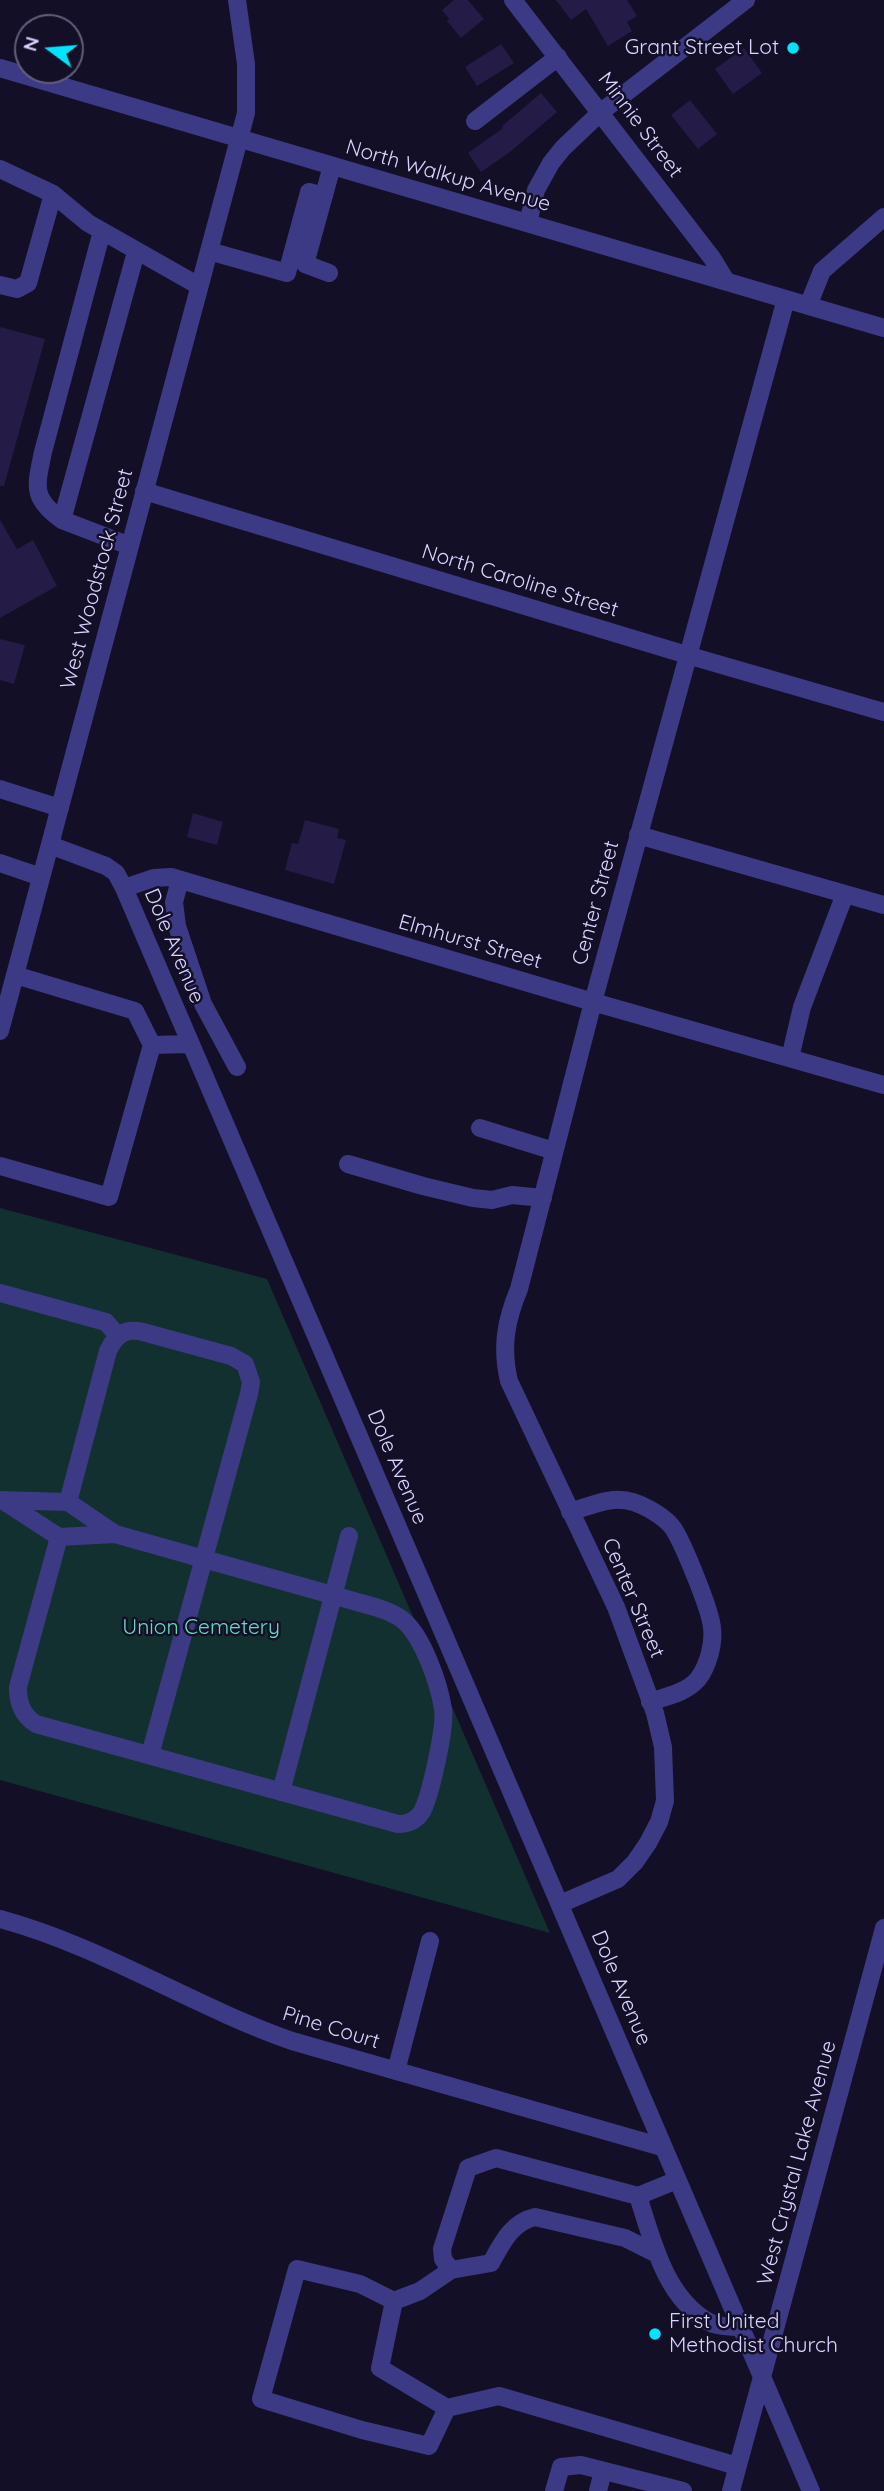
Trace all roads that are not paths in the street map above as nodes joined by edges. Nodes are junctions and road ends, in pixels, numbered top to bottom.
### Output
1 (237, 0) edge
2 (513, 0) edge
3 (746, 0) edge
4 (558, 57) junction
5 (0, 68) edge
6 (601, 112) junction
7 (475, 121) dead end
8 (239, 139) junction
9 (332, 166) junction
10 (0, 169) edge
11 (53, 194) junction
12 (324, 196) junction
13 (884, 217) edge
14 (528, 223) junction
15 (102, 231) junction
16 (209, 251) junction
17 (136, 252) junction
18 (329, 273) dead end
19 (726, 281) junction
20 (0, 285) edge
21 (199, 286) junction
22 (786, 299) junction
23 (808, 306) junction
24 (884, 328) edge
25 (145, 491) junction
26 (62, 520) junction
27 (130, 546) junction
28 (687, 655) junction
29 (884, 712) edge
30 (0, 789) edge
31 (60, 808) junction
32 (638, 835) junction
33 (50, 845) junction
34 (0, 863) edge
35 (41, 877) junction
36 (180, 880) junction
37 (124, 888) junction
38 (845, 894) junction
39 (884, 905) edge
40 (15, 975) junction
41 (593, 1002) junction
42 (0, 1031) edge
43 (191, 1044) junction
44 (152, 1045) junction
45 (790, 1058) junction
46 (237, 1068) dead end
47 (884, 1085) edge
48 (480, 1128) dead end
49 (554, 1152) junction
50 (348, 1164) dead end
51 (0, 1166) edge
52 (542, 1198) junction
53 (0, 1293) edge
54 (118, 1336) junction
55 (3, 1501) edge
56 (68, 1502) junction
57 (570, 1512) junction
58 (115, 1534) junction
59 (59, 1536) junction
60 (349, 1536) dead end
61 (203, 1559) junction
62 (334, 1595) junction
63 (650, 1702) junction
64 (150, 1755) junction
65 (282, 1792) junction
66 (561, 1904) junction
67 (0, 1919) edge
68 (884, 1928) edge
69 (430, 1941) dead end
70 (396, 2071) junction
71 (662, 2147) junction
72 (677, 2180) junction
73 (638, 2196) junction
74 (657, 2254) junction
75 (451, 2270) junction
76 (394, 2301) junction
77 (741, 2328) junction
78 (762, 2377) junction
79 (447, 2408) junction
80 (737, 2466) junction
81 (603, 2471) junction
82 (642, 2486) edge
83 (554, 2491) edge
84 (597, 2491) edge
85 (683, 2491) edge
86 (731, 2491) edge
87 (811, 2491) edge

1 - 8 street, West Woodstock Street
2 - 4 street, Minnie Street
3 - 6 street
4 - 6 street, Minnie Street
4 - 7 street
5 - 8 street, North Walkup Avenue
6 - 14 street
6 - 19 street, Minnie Street
8 - 9 street, North Walkup Avenue
8 - 16 street, West Woodstock Street
9 - 12 street
9 - 14 street, North Walkup Avenue
10 - 11 street
11 - 15 street
11 - 20 street
12 - 16 street
12 - 18 street
13 - 23 street
14 - 19 street, North Walkup Avenue
15 - 17 street
15 - 26 street
16 - 21 street, West Woodstock Street
17 - 21 street
17 - 26 street
19 - 22 street, North Walkup Avenue
21 - 25 street, West Woodstock Street
22 - 23 street, North Walkup Avenue
22 - 28 street, Center Street
23 - 24 street, North Walkup Avenue
25 - 27 street, West Woodstock Street
25 - 28 street, North Caroline Street
26 - 27 street
27 - 31 street, West Woodstock Street
28 - 29 street, North Caroline Street
28 - 32 street, Center Street
30 - 31 street
31 - 33 street, West Woodstock Street
32 - 38 street
32 - 41 street, Center Street
33 - 35 street, West Woodstock Street
33 - 37 street, Dole Avenue
34 - 35 street
35 - 40 street, West Woodstock Street
36 - 37 street, Elmhurst Street
36 - 41 street, Elmhurst Street
36 - 46 street
37 - 43 street, Dole Avenue
38 - 39 street
38 - 45 street
40 - 42 street, West Woodstock Street
40 - 44 street
41 - 45 street, Elmhurst Street
41 - 49 street, Center Street
43 - 44 street
43 - 66 street, Dole Avenue
44 - 51 street
45 - 47 street, Elmhurst Street
48 - 49 street
49 - 52 street, Center Street
50 - 52 street
52 - 57 street, Center Street
53 - 54 street
54 - 56 street
54 - 61 street
55 - 56 street
55 - 59 street
56 - 58 street
57 - 63 street, Center Street
57 - 63 street
58 - 59 street
58 - 61 street
59 - 64 street
60 - 62 street
61 - 62 street
61 - 64 street
62 - 65 street
62 - 65 street
63 - 66 street, Center Street
64 - 65 street
66 - 71 street, Dole Avenue
67 - 70 street, Pine Court
68 - 78 street, West Crystal Lake Avenue
69 - 70 street
70 - 71 street, Pine Court
71 - 72 street, Dole Avenue
72 - 73 street
72 - 77 street, Dole Avenue
73 - 74 street
73 - 75 street
74 - 75 street
74 - 77 street
75 - 76 street
76 - 79 street
76 - 79 street
77 - 78 street, Dole Avenue
78 - 80 street, West Crystal Lake Avenue
78 - 87 street, Dole Avenue
79 - 80 street
80 - 86 street, West Crystal Lake Avenue
81 - 82 street
81 - 83 street
81 - 84 street
82 - 85 street

